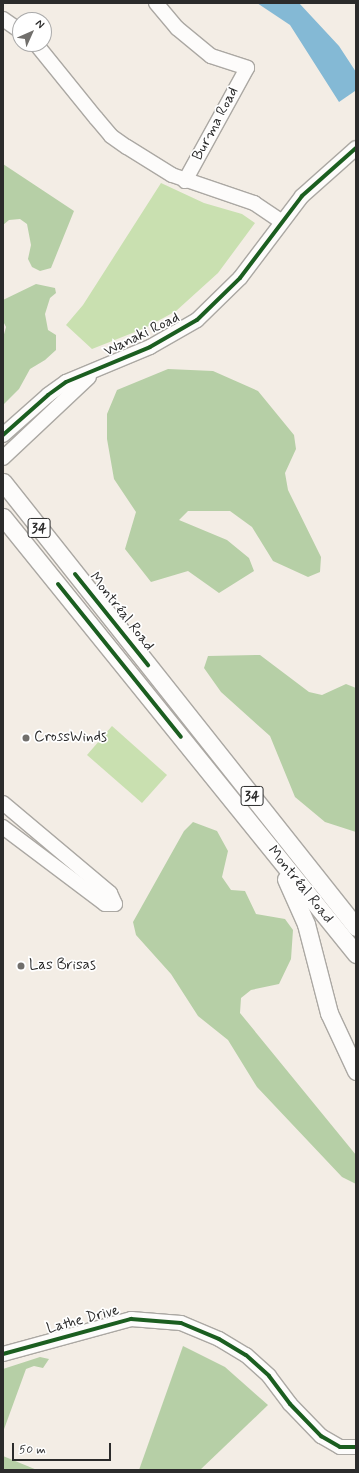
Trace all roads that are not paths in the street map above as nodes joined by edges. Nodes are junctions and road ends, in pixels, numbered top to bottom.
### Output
1 (156, 3) edge
2 (3, 19) edge
3 (12, 25) edge
4 (43, 52) edge
5 (356, 148) edge
6 (185, 181) junction
7 (281, 221) junction
8 (93, 372) junction
9 (3, 435) edge
10 (3, 458) edge
11 (3, 482) edge
12 (3, 517) edge
13 (3, 803) edge
14 (3, 827) edge
15 (273, 852) junction
16 (356, 927) edge
17 (356, 954) edge
18 (356, 1071) edge
19 (3, 1354) edge
20 (356, 1447) edge

1 - 6 street, Burma Road
2 - 3 street
4 - 6 street
5 - 7 street, Wanaki Road
6 - 7 street
7 - 8 street, Wanaki Road
8 - 9 street, Wanaki Road
8 - 10 street, Wanaki Road
11 - 16 main road, Montréal Road / 34
12 - 15 main road, Montréal Road / 34
13 - 14 street
15 - 17 main road, Montréal Road / 34
15 - 18 main road
19 - 20 street, Lathe Drive

